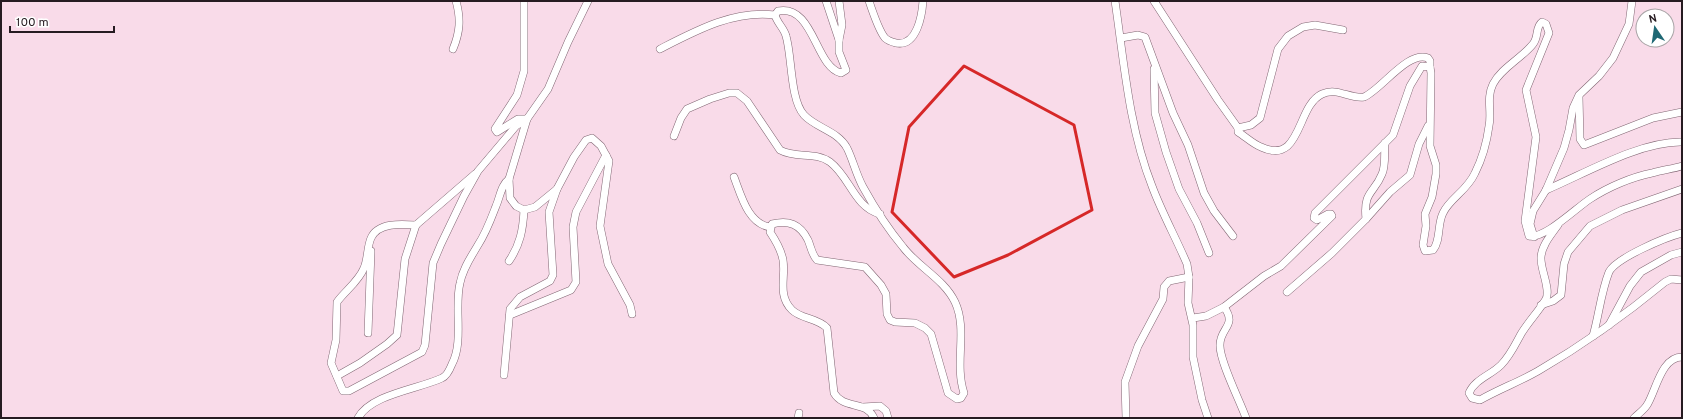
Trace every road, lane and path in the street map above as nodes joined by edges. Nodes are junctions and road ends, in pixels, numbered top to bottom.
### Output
1 (456, 1) edge
2 (524, 1) edge
3 (588, 1) edge
4 (826, 1) edge
5 (839, 1) edge
6 (869, 1) edge
7 (923, 1) edge
8 (1115, 1) edge
9 (1154, 1) edge
10 (1632, 1) edge
11 (775, 15) junction
12 (1344, 30) dead end
13 (1121, 38) junction
14 (839, 40) junction
15 (453, 49) dead end
16 (660, 49) dead end
17 (1154, 64) junction
18 (1430, 67) junction
19 (1579, 95) junction
20 (1682, 112) edge
21 (527, 119) junction
22 (1431, 120) junction
23 (1238, 128) junction
24 (674, 136) dead end
25 (1385, 142) junction
26 (1682, 142) edge
27 (606, 155) junction
28 (1682, 166) edge
29 (478, 171) junction
30 (734, 177) dead end
31 (509, 179) junction
32 (557, 189) junction
33 (1682, 189) edge
34 (1546, 190) junction
35 (524, 210) junction
36 (880, 214) junction
37 (1564, 218) junction
38 (1366, 219) junction
39 (416, 225) junction
40 (770, 227) junction
41 (1682, 233) edge
42 (1233, 236) dead end
43 (371, 237) junction
44 (1534, 237) junction
45 (1682, 252) edge
46 (1209, 253) dead end
47 (509, 261) dead end
48 (1189, 277) junction
49 (1682, 280) edge
50 (1287, 292) dead end
51 (1541, 305) junction
52 (1224, 307) junction
53 (632, 314) dead end
54 (510, 315) junction
55 (1193, 318) junction
56 (1609, 325) junction
57 (368, 332) dead end
58 (1593, 336) junction
59 (1682, 357) edge
60 (504, 374) dead end
61 (337, 376) junction
62 (862, 407) junction
63 (358, 418) edge
64 (874, 418) edge
65 (888, 418) edge
66 (1126, 418) edge
67 (1208, 418) edge
68 (1246, 418) edge
69 (1634, 418) edge

1 - 15 street
2 - 21 street
3 - 21 street
4 - 14 street
5 - 14 street
6 - 7 street
8 - 13 street
9 - 23 street
10 - 19 street
11 - 14 street
11 - 16 street
11 - 36 street
12 - 23 street
13 - 17 street
13 - 48 street
17 - 42 street
17 - 46 street
18 - 22 street
18 - 23 street
18 - 25 street
19 - 20 street
19 - 34 street
21 - 29 street
21 - 31 street
22 - 38 street
22 - 44 street
24 - 36 street
25 - 38 street
25 - 52 street
26 - 34 street
27 - 32 street
27 - 53 street
27 - 54 street
28 - 37 street
29 - 39 street
29 - 61 street
30 - 40 street
31 - 35 street
31 - 63 street
32 - 35 street
32 - 54 street
33 - 51 street
34 - 44 street
35 - 47 street
36 - 40 street
37 - 44 street
37 - 51 street
38 - 50 street
39 - 43 street
39 - 61 street
40 - 62 street
41 - 58 street
43 - 57 street
43 - 61 street
45 - 56 street
48 - 55 street
48 - 66 street
49 - 56 street
51 - 58 street
52 - 55 street
52 - 68 street
54 - 60 street
55 - 67 street
56 - 58 street
59 - 69 street
62 - 64 street
62 - 65 street

